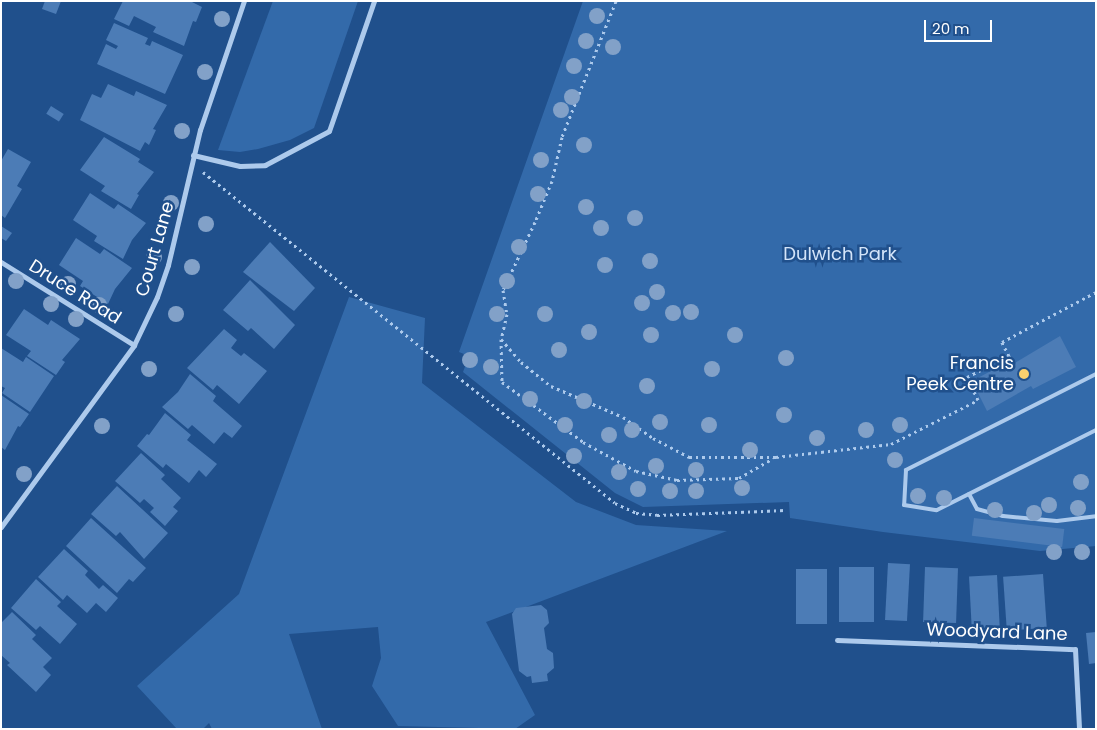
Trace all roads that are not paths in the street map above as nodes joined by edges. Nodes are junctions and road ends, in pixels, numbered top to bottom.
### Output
1 (244, 1) edge
2 (374, 1) edge
3 (193, 155) junction
4 (1, 262) edge
5 (134, 345) junction
6 (1096, 374) edge
7 (1096, 430) edge
8 (969, 494) junction
9 (1096, 516) edge
10 (1, 527) edge
11 (837, 640) dead end
12 (1079, 729) edge

1 - 3 street, Court Lane
2 - 3 street
3 - 5 street, Court Lane
4 - 5 street, Druce Road
5 - 10 street, Court Lane
6 - 8 lane
7 - 8 lane
8 - 9 lane
11 - 12 street, Woodyard Lane

